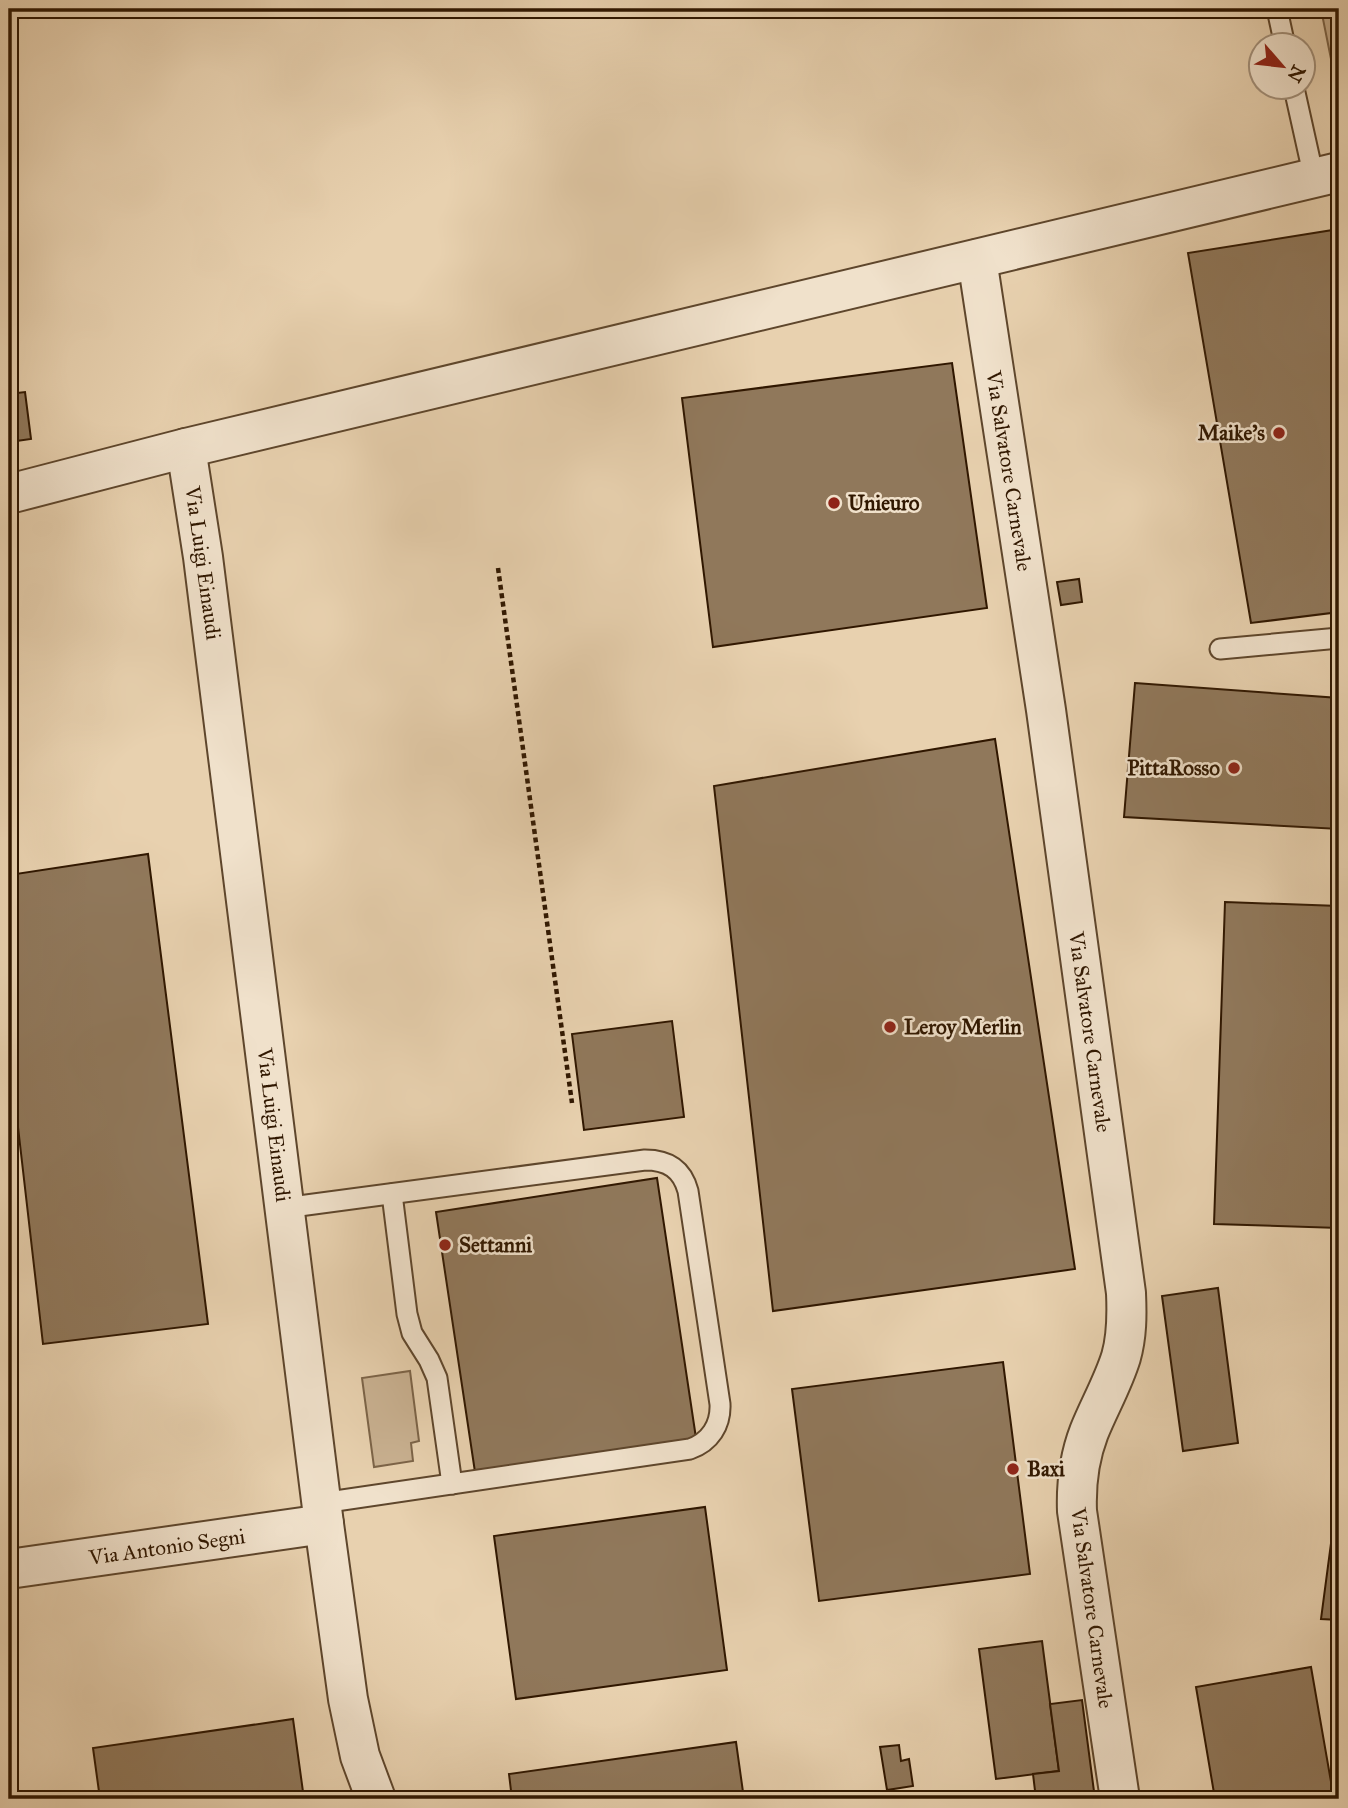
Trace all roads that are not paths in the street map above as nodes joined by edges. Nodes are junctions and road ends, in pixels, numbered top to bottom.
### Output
1 (1277, 9) edge
2 (1282, 32) edge
3 (1299, 102) edge
4 (1327, 175) edge
5 (976, 259) junction
6 (186, 448) junction
7 (9, 494) edge
8 (1339, 638) edge
9 (1220, 649) dead end
10 (392, 1194) junction
11 (285, 1208) junction
12 (453, 1484) junction
13 (323, 1513) junction
14 (9, 1569) edge
15 (376, 1799) edge
16 (1120, 1799) edge

1 - 2 lane
3 - 4 lane
4 - 5 street
5 - 6 street
5 - 16 street, Via Salvatore Carnevale
6 - 7 street
6 - 11 street, Via Luigi Einaudi
8 - 9 lane
10 - 11 lane
10 - 12 lane
10 - 12 lane
11 - 13 street, Via Luigi Einaudi
12 - 13 lane
13 - 14 street, Via Antonio Segni
13 - 15 street, Via Luigi Einaudi

